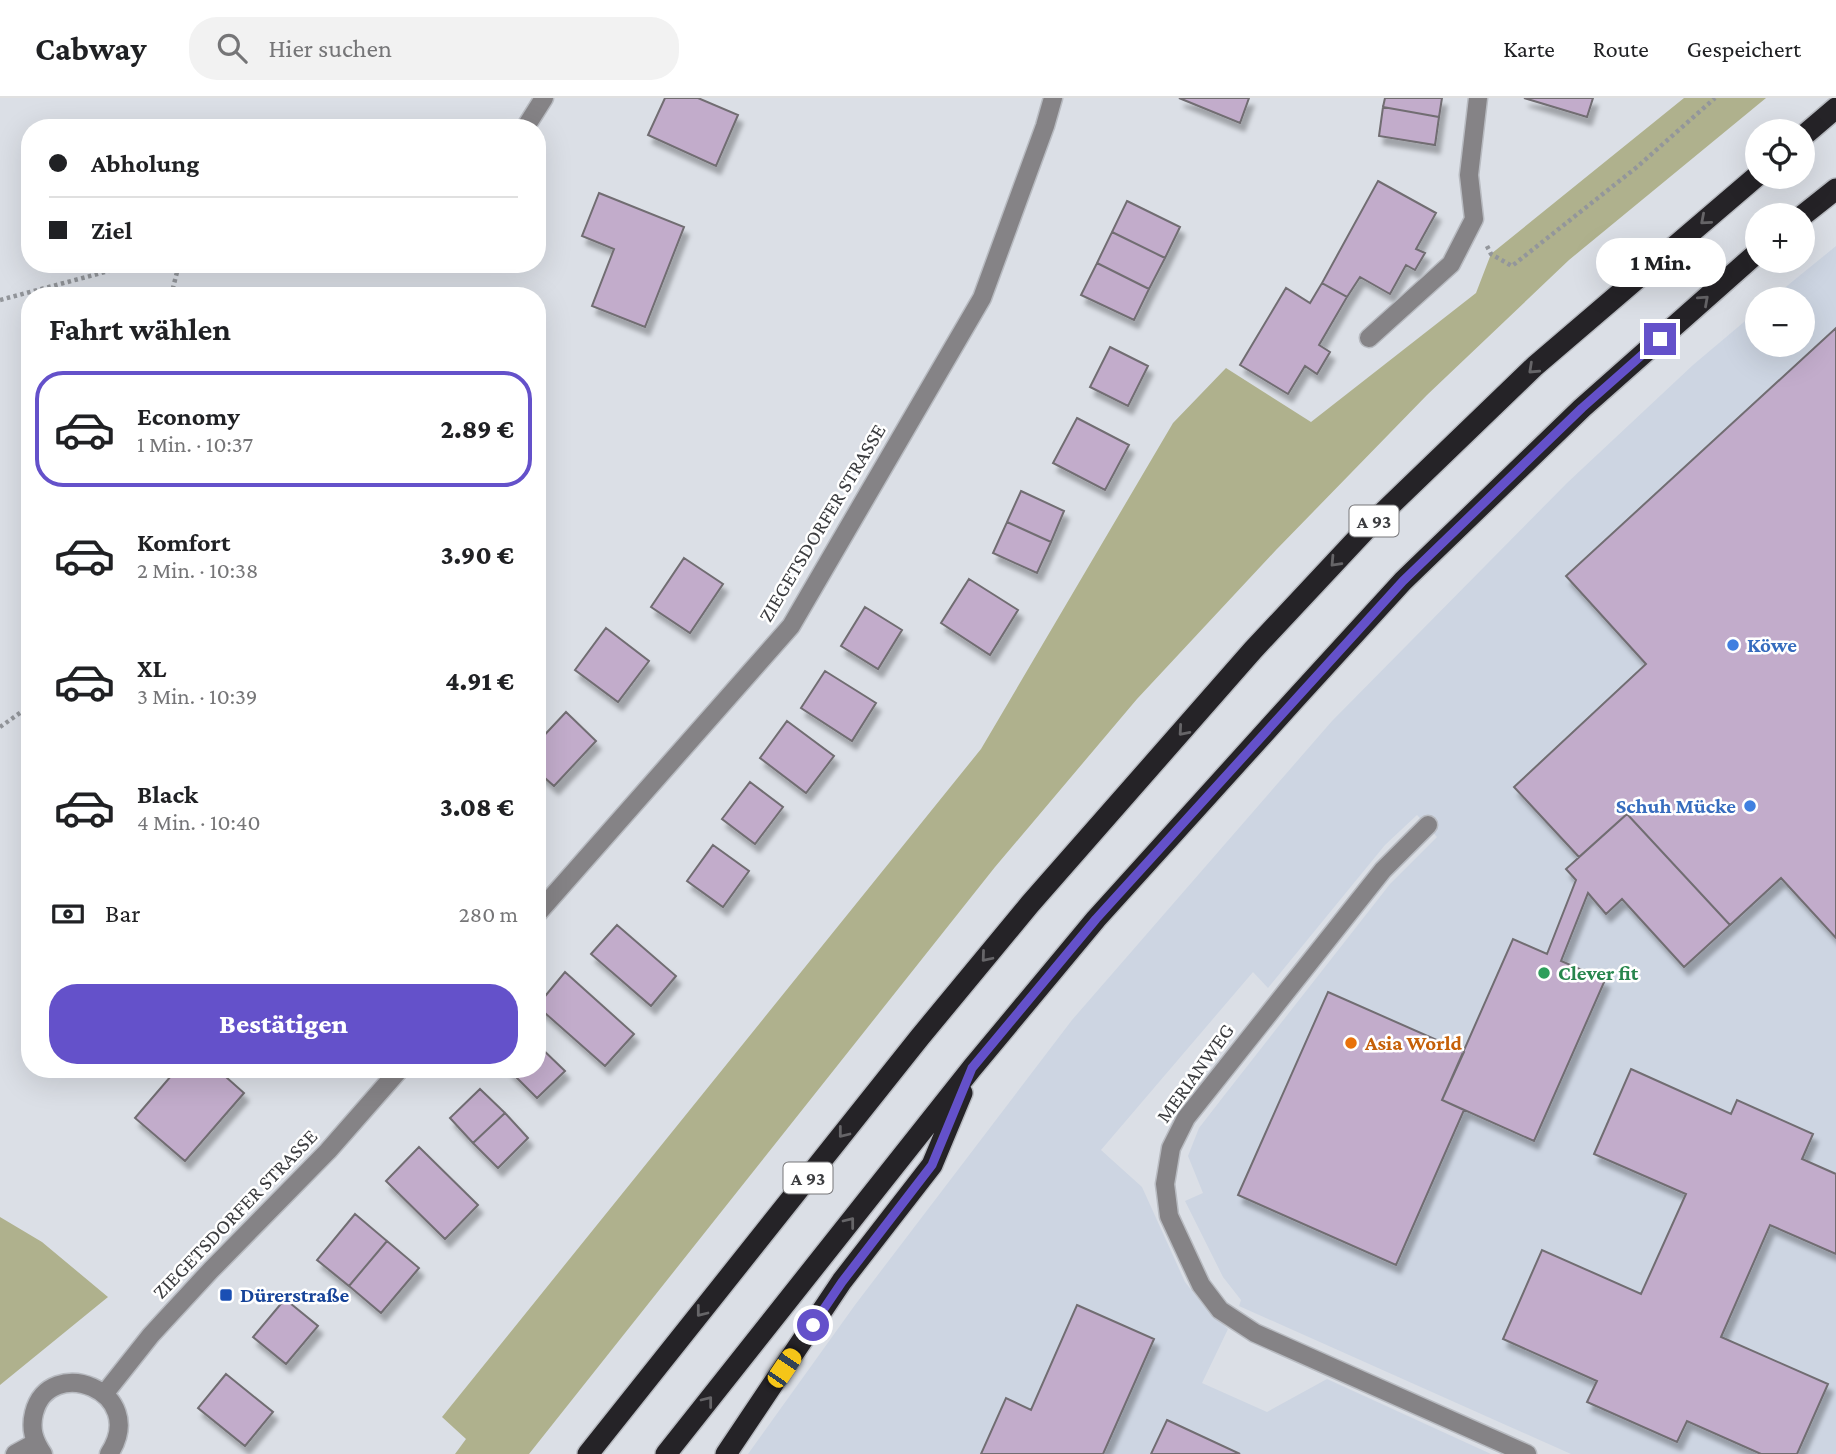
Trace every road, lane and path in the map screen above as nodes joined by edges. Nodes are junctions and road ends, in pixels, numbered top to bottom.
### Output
1 (544, 98) edge
2 (1053, 98) edge
3 (1478, 98) edge
4 (1715, 98) edge
5 (1836, 108) edge
6 (531, 119) edge
7 (1815, 126) edge
8 (1745, 186) edge
9 (1836, 190) edge
10 (1815, 206) edge
11 (1474, 219) junction
12 (1745, 264) edge
13 (101, 273) edge
14 (49, 287) edge
15 (21, 294) edge
16 (0, 300) edge
17 (1369, 338) dead end
18 (21, 712) edge
19 (0, 727) edge
20 (1428, 825) dead end
21 (546, 904) edge
22 (972, 1068) junction
23 (392, 1078) edge
24 (105, 1393) junction
25 (39, 1449) edge
26 (15, 1454) edge
27 (109, 1454) edge
28 (588, 1454) edge
29 (666, 1454) edge
30 (726, 1454) edge
31 (1527, 1454) edge

1 - 6 street
2 - 21 street, ZIEGETSDORFER STRASSE
3 - 11 street
4 - 11 path
5 - 7 highway
8 -> 28 highway, A 93
9 - 10 highway
11 - 17 street
22 -> 12 highway, A 93
13 - 14 path
15 - 16 path
18 - 19 path
20 - 31 street, MERIANWEG
29 -> 22 highway, A 93
22 - 30 highway
23 - 24 street, ZIEGETSDORFER STRASSE
24 - 25 street
24 - 27 street
25 - 26 street

